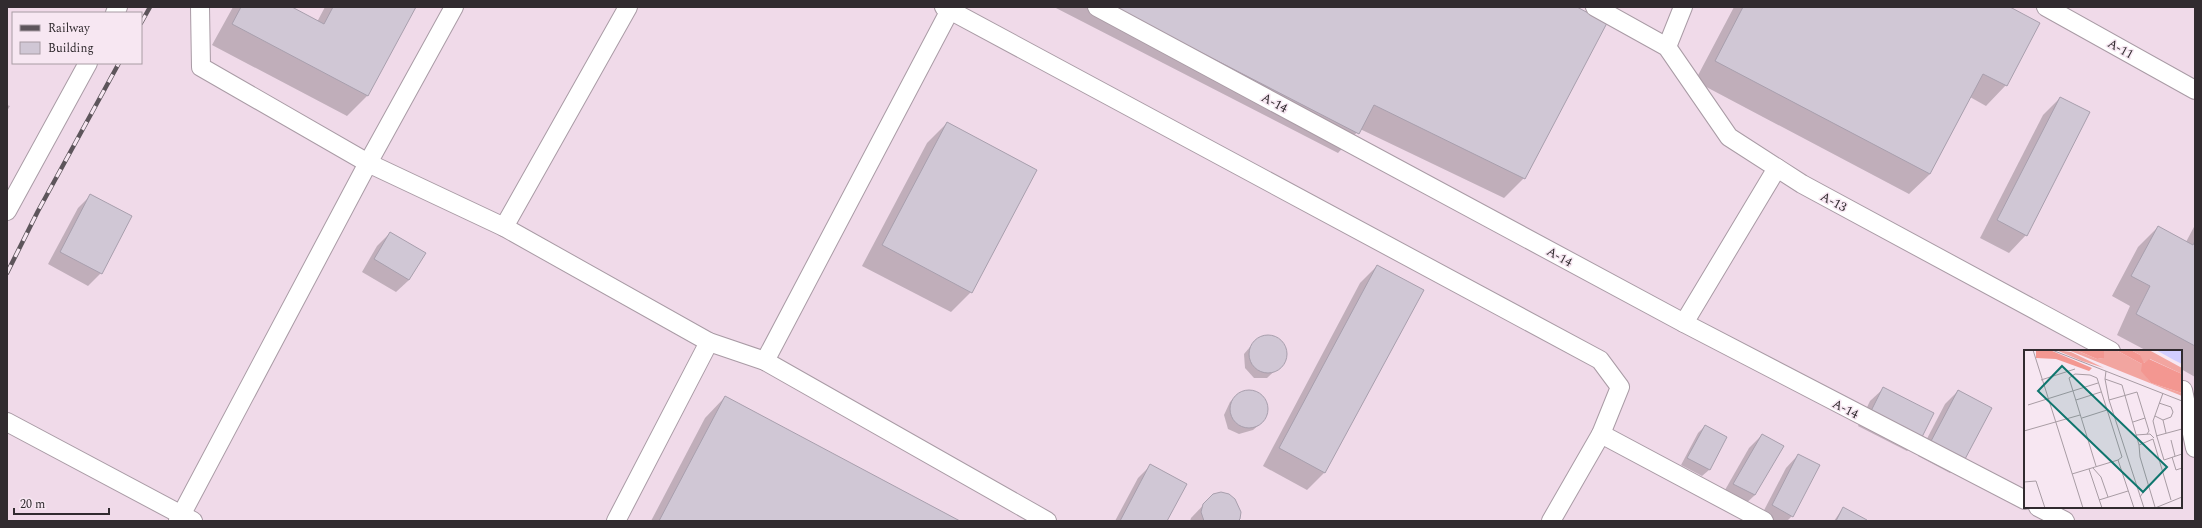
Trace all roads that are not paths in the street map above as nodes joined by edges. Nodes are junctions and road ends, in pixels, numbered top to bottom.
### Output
1 (200, 7) edge
2 (454, 7) edge
3 (628, 7) edge
4 (1097, 7) edge
5 (1595, 7) edge
6 (1683, 7) edge
7 (2046, 7) edge
8 (947, 8) edge
9 (1667, 47) junction
10 (87, 64) edge
11 (2195, 90) edge
12 (368, 163) junction
13 (1777, 168) junction
14 (7, 211) edge
15 (504, 227) junction
16 (1684, 323) junction
17 (709, 342) junction
18 (2109, 350) edge
19 (766, 361) junction
20 (2186, 392) edge
21 (7, 422) edge
22 (1601, 434) junction
23 (2195, 448) edge
24 (2024, 499) edge
25 (2040, 508) edge
26 (184, 519) edge
27 (616, 521) edge
28 (1047, 521) edge
29 (1550, 521) edge
30 (1764, 521) edge
31 (2065, 521) edge

1 - 12 lane
2 - 12 lane
3 - 15 lane
4 - 16 lane, A-14
5 - 9 lane, A-13
6 - 9 lane
7 - 11 lane, A-11
8 - 19 lane
8 - 22 lane
9 - 13 lane, A-13
10 - 14 lane
12 - 15 lane
12 - 26 lane
13 - 16 lane
13 - 18 lane, A-13
15 - 17 lane
16 - 24 lane, A-14
17 - 19 lane
17 - 27 lane
19 - 28 lane
20 - 23 lane
21 - 26 lane
22 - 29 lane
22 - 30 lane
25 - 31 lane

